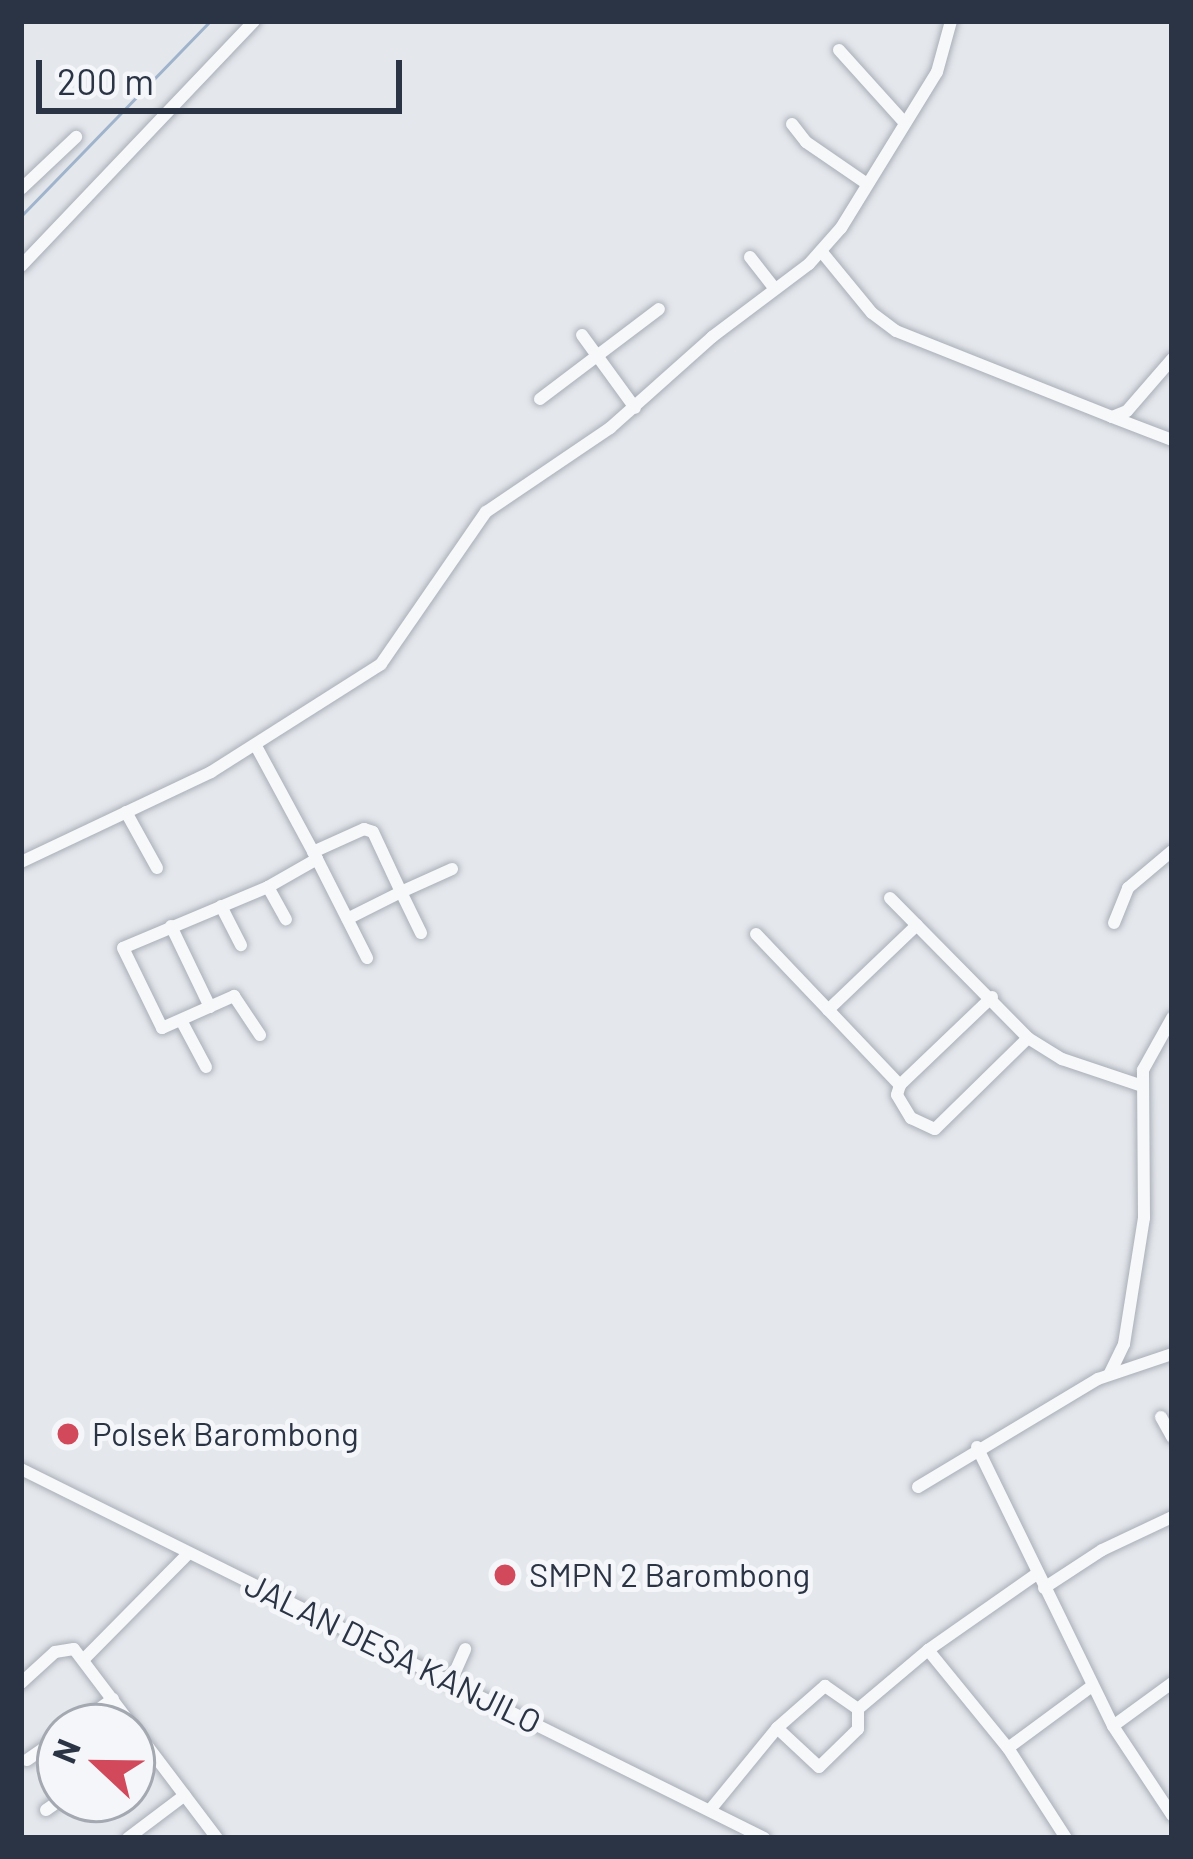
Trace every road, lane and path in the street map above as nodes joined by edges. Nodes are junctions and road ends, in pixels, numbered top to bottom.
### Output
1 (254, 21) edge
2 (951, 21) edge
3 (839, 50) dead end
4 (902, 120) junction
5 (792, 124) dead end
6 (76, 137) dead end
7 (866, 184) junction
8 (21, 190) edge
9 (821, 251) junction
10 (750, 257) dead end
11 (21, 266) edge
12 (774, 288) junction
13 (659, 309) dead end
14 (582, 335) dead end
15 (596, 357) junction
16 (1172, 358) edge
17 (540, 400) dead end
18 (634, 407) junction
19 (1112, 417) junction
20 (1172, 440) edge
21 (256, 746) junction
22 (126, 812) junction
23 (1172, 850) edge
24 (315, 855) junction
25 (21, 862) edge
26 (157, 868) dead end
27 (452, 869) dead end
28 (268, 887) junction
29 (400, 892) junction
30 (890, 898) dead end
31 (221, 906) junction
32 (286, 919) dead end
33 (347, 919) junction
34 (1114, 922) dead end
35 (917, 925) junction
36 (171, 926) junction
37 (421, 933) dead end
38 (756, 934) dead end
39 (241, 945) dead end
40 (367, 958) dead end
41 (992, 997) junction
42 (210, 1007) junction
43 (828, 1010) junction
44 (1172, 1018) edge
45 (182, 1022) junction
46 (260, 1035) dead end
47 (1028, 1038) junction
48 (206, 1067) dead end
49 (899, 1085) junction
50 (1142, 1086) junction
51 (1172, 1354) edge
52 (1111, 1373) junction
53 (1161, 1417) dead end
54 (1172, 1437) edge
55 (977, 1447) junction
56 (21, 1469) edge
57 (918, 1487) dead end
58 (1172, 1517) edge
59 (189, 1553) junction
60 (1038, 1574) junction
61 (1044, 1588) junction
62 (465, 1649) dead end
63 (928, 1650) junction
64 (84, 1660) junction
65 (451, 1681) junction
66 (21, 1683) edge
67 (1172, 1683) edge
68 (1092, 1686) junction
69 (113, 1699) junction
70 (107, 1703) edge
71 (115, 1703) edge
72 (858, 1709) junction
73 (1113, 1726) junction
74 (777, 1727) junction
75 (1008, 1748) junction
76 (36, 1754) edge
77 (27, 1760) dead end
78 (156, 1765) edge
79 (185, 1796) junction
80 (710, 1810) junction
81 (1172, 1815) edge
82 (128, 1838) edge
83 (217, 1838) edge
84 (764, 1838) edge
85 (1066, 1838) edge

1 - 11 street
2 - 4 street
3 - 4 street
4 - 7 street
5 - 7 street
6 - 8 street
7 - 9 street
9 - 12 street
9 - 19 street
10 - 12 street
12 - 18 street
13 - 15 street
14 - 15 street
15 - 17 street
15 - 18 street
16 - 19 street
18 - 21 street
19 - 20 street
21 - 22 street
21 - 24 street
22 - 25 street
22 - 26 street
23 - 34 street
24 - 28 street
24 - 29 street
24 - 33 street
27 - 29 street
28 - 31 street
28 - 32 street
29 - 33 street
29 - 37 street
30 - 35 street
31 - 36 street
31 - 39 street
33 - 40 street
35 - 41 street
35 - 43 street
36 - 42 street
36 - 45 street
38 - 43 street
41 - 47 street
41 - 49 street
42 - 45 street
42 - 46 street
43 - 49 street
44 - 50 street
45 - 48 street
47 - 49 street
47 - 50 street
50 - 52 street
51 - 52 street
52 - 55 street
53 - 54 street
55 - 57 street
55 - 60 street
56 - 59 street, JALAN DESA KANJILO
58 - 61 street
59 - 64 street
59 - 65 street, JALAN DESA KANJILO
60 - 61 street
60 - 63 street
61 - 68 street
62 - 65 street
63 - 72 street
63 - 75 street
64 - 66 street
64 - 69 street
65 - 80 street, JALAN DESA KANJILO
67 - 73 street
68 - 73 street
68 - 75 street
69 - 70 street
69 - 71 street
72 - 74 street
72 - 74 street
73 - 81 street
74 - 80 street
75 - 85 street
76 - 77 street
78 - 79 street
79 - 82 street
79 - 83 street
80 - 84 street, JALAN DESA KANJILO

